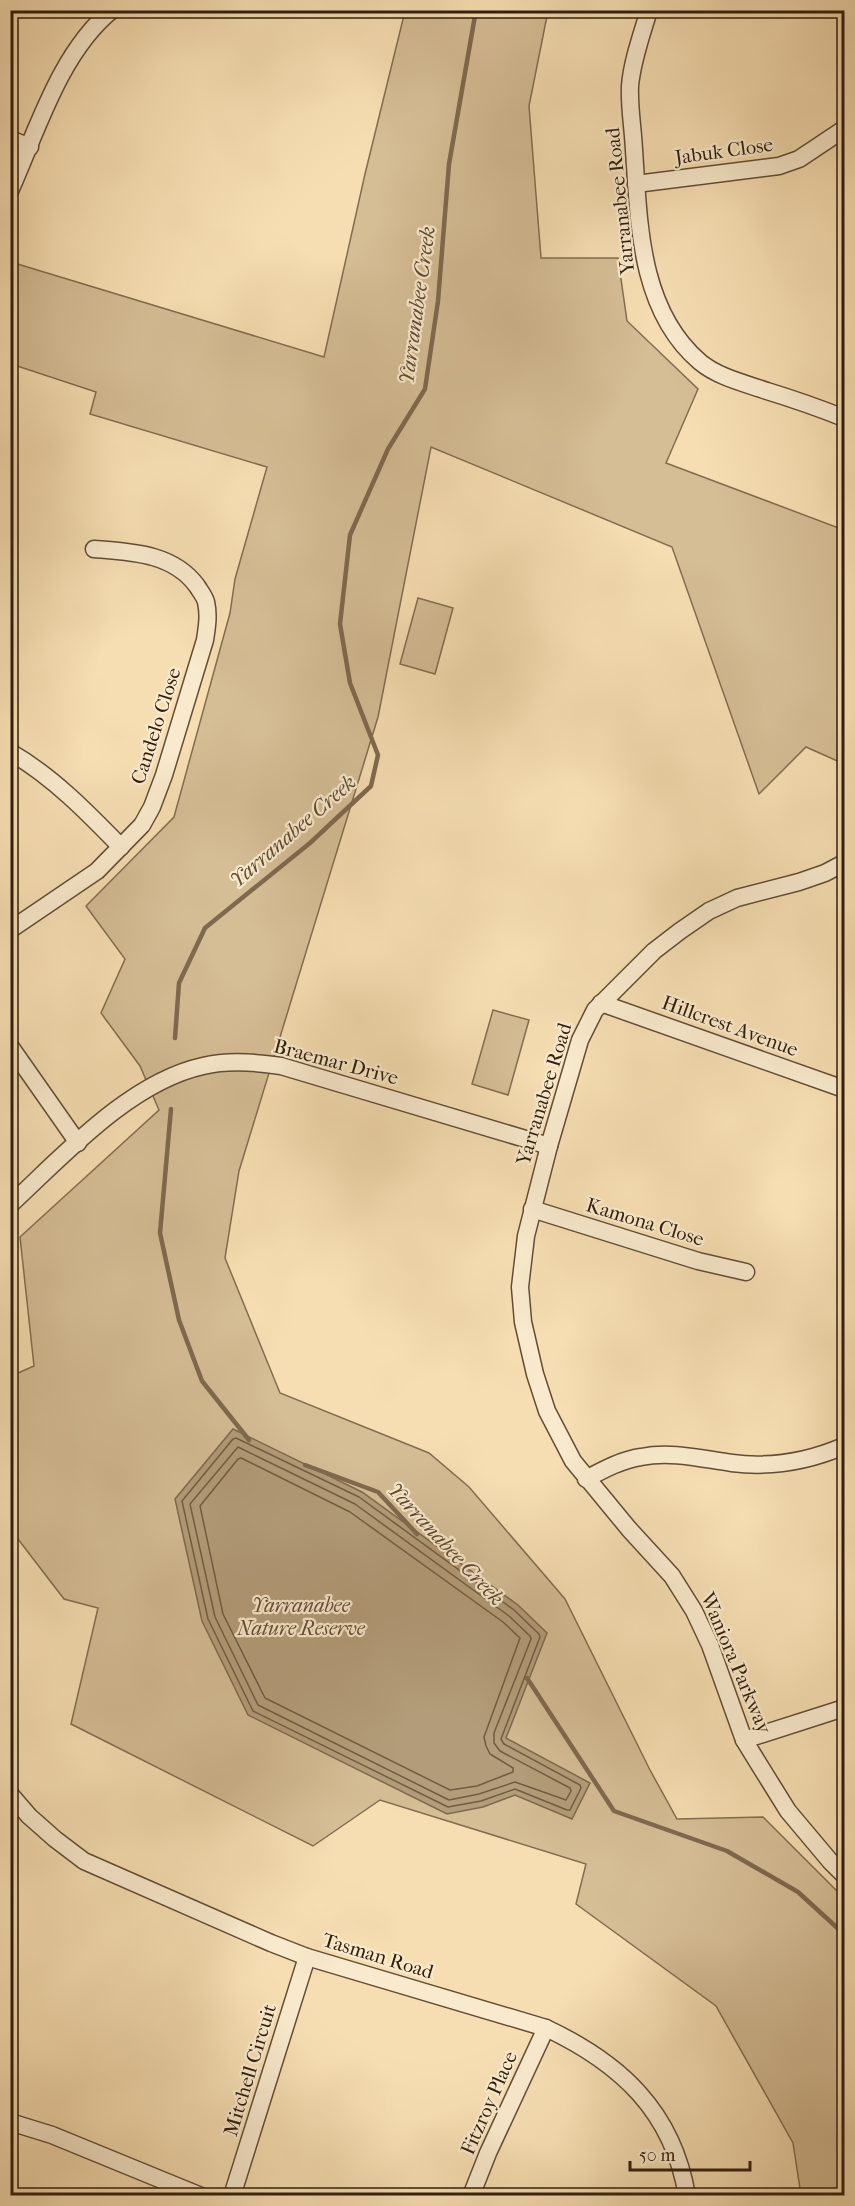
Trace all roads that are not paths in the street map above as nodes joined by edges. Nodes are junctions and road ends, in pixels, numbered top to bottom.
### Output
1 (112, 10) edge
2 (649, 10) edge
3 (90, 17) edge
4 (844, 129) edge
5 (10, 140) edge
6 (30, 147) junction
7 (636, 184) junction
8 (10, 191) edge
9 (844, 418) edge
10 (94, 549) dead end
11 (10, 752) edge
12 (121, 847) junction
13 (844, 863) edge
14 (10, 930) edge
15 (601, 1002) junction
16 (10, 1046) edge
17 (844, 1089) edge
18 (78, 1143) junction
19 (549, 1146) junction
20 (10, 1205) edge
21 (532, 1209) junction
22 (746, 1272) dead end
23 (547, 1411) joint
24 (844, 1446) edge
25 (586, 1479) junction
26 (844, 1708) edge
27 (744, 1740) junction
28 (10, 1794) edge
29 (844, 1875) edge
30 (307, 1957) junction
31 (546, 2028) junction
32 (10, 2122) edge
33 (201, 2196) edge
34 (232, 2196) edge
35 (471, 2196) edge
36 (687, 2196) edge

1 - 3 street
2 - 7 street, Yarranabee Road
3 - 6 street
4 - 7 street, Jabuk Close
5 - 6 street
6 - 8 street
7 - 9 street, Yarranabee Road
10 - 12 street, Candelo Close
11 - 12 street
12 - 14 street, Candelo Close
13 - 15 street, Yarranabee Road
15 - 17 street, Hillcrest Avenue
15 - 19 street, Yarranabee Road
16 - 18 street
18 - 19 street, Braemar Drive
18 - 20 street, Braemar Drive
19 - 21 street, Yarranabee Road
21 - 22 street, Kamona Close
21 - 23 street, Yarranabee Road
23 - 25 street, Waniora Parkway
24 - 25 street
25 - 27 street, Waniora Parkway
26 - 27 street
27 - 29 street, Waniora Parkway
28 - 30 street, Tasman Road
30 - 31 street, Tasman Road
30 - 34 street, Mitchell Circuit
31 - 35 street, Fitzroy Place
31 - 36 street, Tasman Road
32 - 33 street

